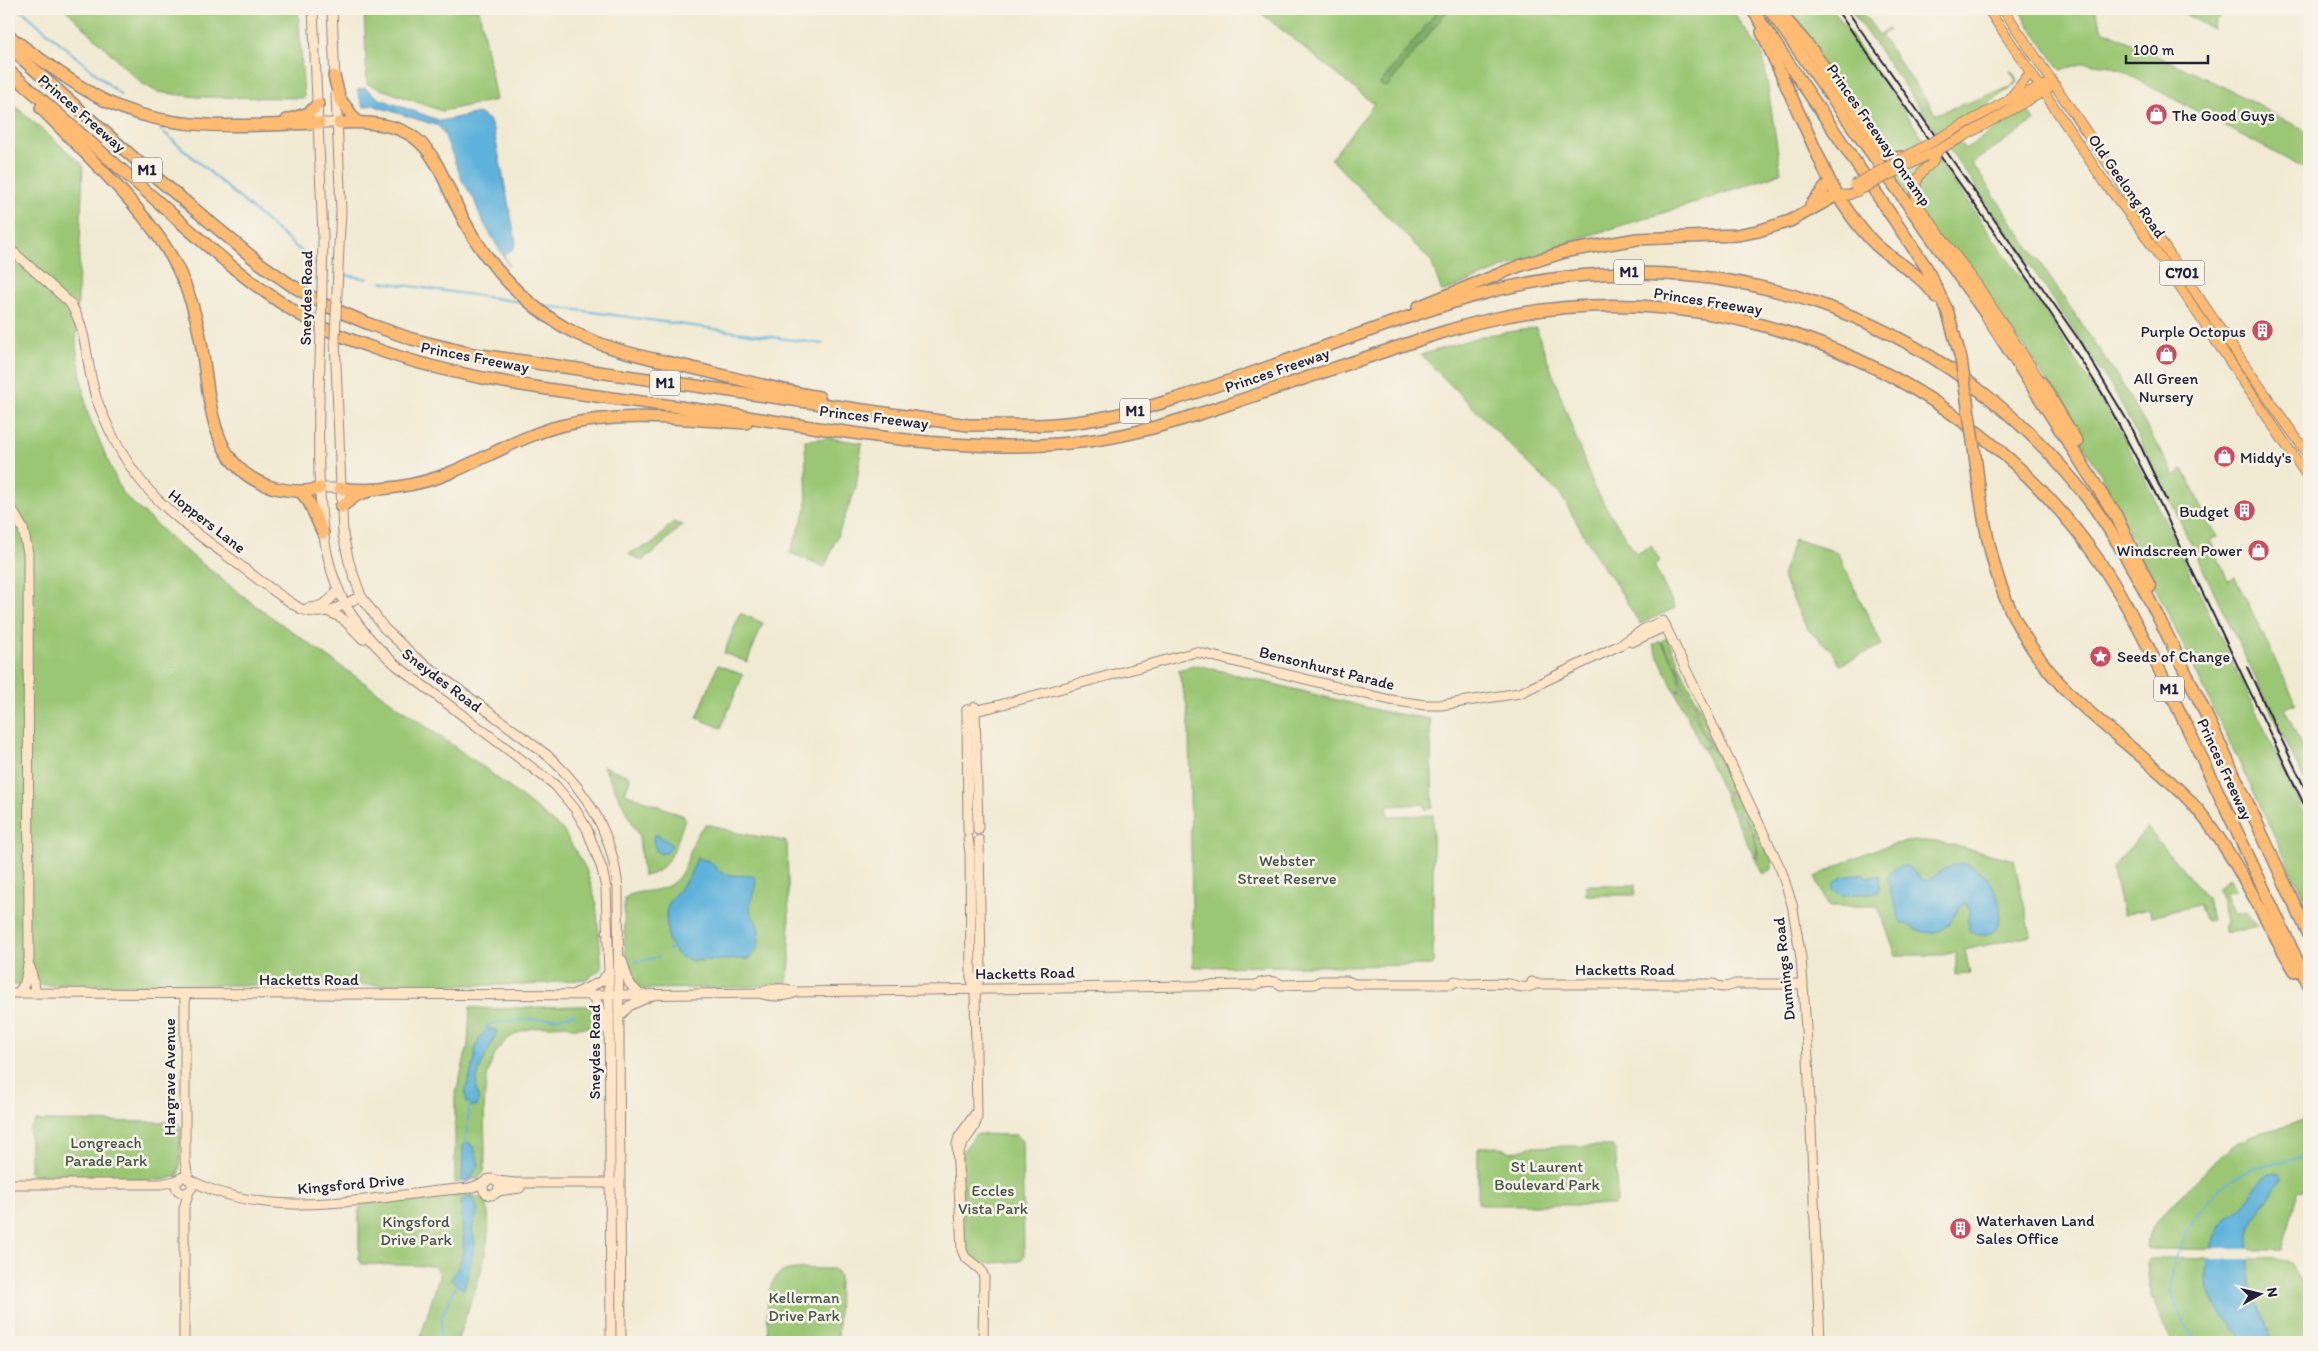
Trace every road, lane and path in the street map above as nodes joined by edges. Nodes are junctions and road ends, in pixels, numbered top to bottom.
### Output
1 (313, 9) edge
2 (332, 9) edge
3 (1751, 9) edge
4 (1769, 9) edge
5 (1777, 9) edge
6 (1988, 9) edge
7 (2003, 9) edge
8 (9, 36) edge
9 (9, 47) edge
10 (2031, 72) junction
11 (9, 73) edge
12 (334, 76) junction
13 (2053, 83) junction
14 (2042, 90) junction
15 (2007, 101) junction
16 (318, 104) junction
17 (357, 122) junction
18 (319, 123) junction
19 (339, 123) junction
20 (266, 125) junction
21 (1938, 150) junction
22 (1902, 157) junction
23 (1830, 182) junction
24 (1856, 188) junction
25 (1837, 195) junction
26 (1803, 214) junction
27 (9, 248) edge
28 (1952, 322) junction
29 (2222, 332) junction
30 (2212, 338) junction
31 (1341, 341) junction
32 (2041, 382) joint
33 (2261, 388) junction
34 (2258, 403) junction
35 (918, 418) junction
36 (830, 428) junction
37 (2309, 456) edge
38 (2309, 479) edge
39 (320, 488) junction
40 (340, 488) junction
41 (378, 488) junction
42 (300, 491) junction
43 (9, 504) edge
44 (341, 508) junction
45 (2115, 515) junction
46 (323, 534) junction
47 (338, 588) junction
48 (361, 596) junction
49 (345, 604) junction
50 (301, 609) junction
51 (328, 612) junction
52 (1665, 623) joint
53 (376, 647) junction
54 (2198, 699) junction
55 (972, 709) junction
56 (978, 830) junction
57 (968, 835) junction
58 (979, 840) junction
59 (2309, 935) edge
60 (618, 946) junction
61 (28, 959) junction
62 (609, 973) junction
63 (1802, 984) junction
64 (2309, 986) edge
65 (975, 989) junction
66 (13, 993) edge
67 (36, 993) junction
68 (639, 994) junction
69 (656, 994) junction
70 (2309, 994) edge
71 (184, 995) junction
72 (571, 995) junction
73 (591, 995) junction
74 (609, 995) junction
75 (619, 995) junction
76 (619, 1017) junction
77 (609, 1039) junction
78 (184, 1180) junction
79 (497, 1181) junction
80 (486, 1182) junction
81 (9, 1184) edge
82 (161, 1184) junction
83 (610, 1185) junction
84 (620, 1185) junction
85 (206, 1188) junction
86 (470, 1188) junction
87 (179, 1190) junction
88 (189, 1191) junction
89 (498, 1191) junction
90 (485, 1192) junction
91 (184, 1208) junction
92 (620, 1270) junction
93 (610, 1271) junction
94 (184, 1342) edge
95 (611, 1342) edge
96 (621, 1342) edge
97 (983, 1342) edge
98 (1820, 1342) edge

1 - 16 street, Sneydes Road
2 - 12 street, Sneydes Road
3 - 23 highway
3 - 28 highway
4 - 45 highway, Princes Freeway Onramp
5 - 22 highway
6 - 10 main road, Old Geelong Road / C701
7 - 13 main road, Old Geelong Road / C701
8 - 20 highway
9 - 35 highway, Princes Freeway / M1
10 - 14 main road, Old Geelong Road / C701
10 - 15 main road
11 - 36 highway, Princes Freeway / M1
11 - 42 highway
12 - 17 highway
12 - 19 street, Sneydes Road
13 - 14 main road
13 - 29 main road, Old Geelong Road / C701
14 - 15 main road
14 - 21 main road, bridge
14 - 30 main road, Old Geelong Road / C701
15 - 22 main road, bridge
16 - 18 street, Sneydes Road
16 - 20 highway
17 - 19 highway
17 - 35 highway
18 - 19 street
18 - 20 highway
18 - 39 street, Sneydes Road, bridge
19 - 40 street, Sneydes Road, bridge
21 - 24 main road, bridge
21 - 32 main road, bridge
22 - 24 main road, bridge
23 - 25 highway
23 - 26 highway
24 - 25 main road
25 - 26 highway
25 - 28 highway
26 - 31 highway
27 - 50 street, Hoppers Lane
28 - 70 highway, bridge
29 - 30 main road
29 - 33 main road, Old Geelong Road / C701
30 - 34 main road, Old Geelong Road / C701
31 - 35 highway, Princes Freeway / M1
31 - 54 highway, Princes Freeway / M1
32 - 45 highway
33 - 34 main road
33 - 37 main road, Old Geelong Road / C701
34 - 38 main road, Old Geelong Road / C701
36 - 41 highway
36 - 64 highway, Princes Freeway / M1
39 - 40 street
39 - 42 highway
39 - 46 street, Sneydes Road
40 - 41 highway
40 - 44 street, Sneydes Road
41 - 44 highway
42 - 46 highway
43 - 61 street
44 - 48 street, Sneydes Road
45 - 54 highway
46 - 47 street, Sneydes Road
47 - 49 street, Sneydes Road
47 - 50 street
48 - 49 street
48 - 60 street, Sneydes Road
49 - 51 street
49 - 53 street, Sneydes Road
50 - 51 street, Hoppers Lane
51 - 53 street
52 - 55 street, Bensonhurst Parade
52 - 63 street, Dunnings Road
53 - 62 street, Sneydes Road
54 - 59 highway, Princes Freeway / M1
55 - 56 street
55 - 57 street
56 - 57 street
56 - 58 street
57 - 58 street
57 - 65 street
58 - 65 street
60 - 68 street
60 - 75 street, Sneydes Road
61 - 66 street
61 - 67 street
62 - 72 street
62 - 74 street, Sneydes Road
63 - 65 street, Hacketts Road
63 - 98 street, Dunnings Road
65 - 69 street, Hacketts Road
65 - 97 street
66 - 67 street, Hacketts Road
67 - 71 street, Hacketts Road
68 - 69 street, Hacketts Road
68 - 75 street, Hacketts Road
69 - 76 street
71 - 72 street, Hacketts Road
71 - 78 street, Hargrave Avenue
72 - 73 street, Hacketts Road
73 - 74 street, Hacketts Road
73 - 77 street
74 - 75 street, Hacketts Road
74 - 77 street, Sneydes Road
75 - 76 street, Sneydes Road
76 - 84 street, Sneydes Road
77 - 83 street, Sneydes Road
78 - 82 street
78 - 85 street, Kingsford Drive
78 - 87 street
78 - 88 street
79 - 80 street
79 - 83 street
79 - 89 street
80 - 86 street, Kingsford Drive
80 - 90 street
81 - 82 street
82 - 87 street
83 - 84 street
83 - 89 street
83 - 93 street, Sneydes Road
84 - 92 street, Sneydes Road
85 - 86 street, Kingsford Drive
85 - 88 street, Kingsford Drive
86 - 90 street, Kingsford Drive
87 - 88 street
87 - 91 street
88 - 91 street
89 - 90 street
91 - 94 street
92 - 93 street
92 - 96 street, Sneydes Road
93 - 95 street, Sneydes Road

